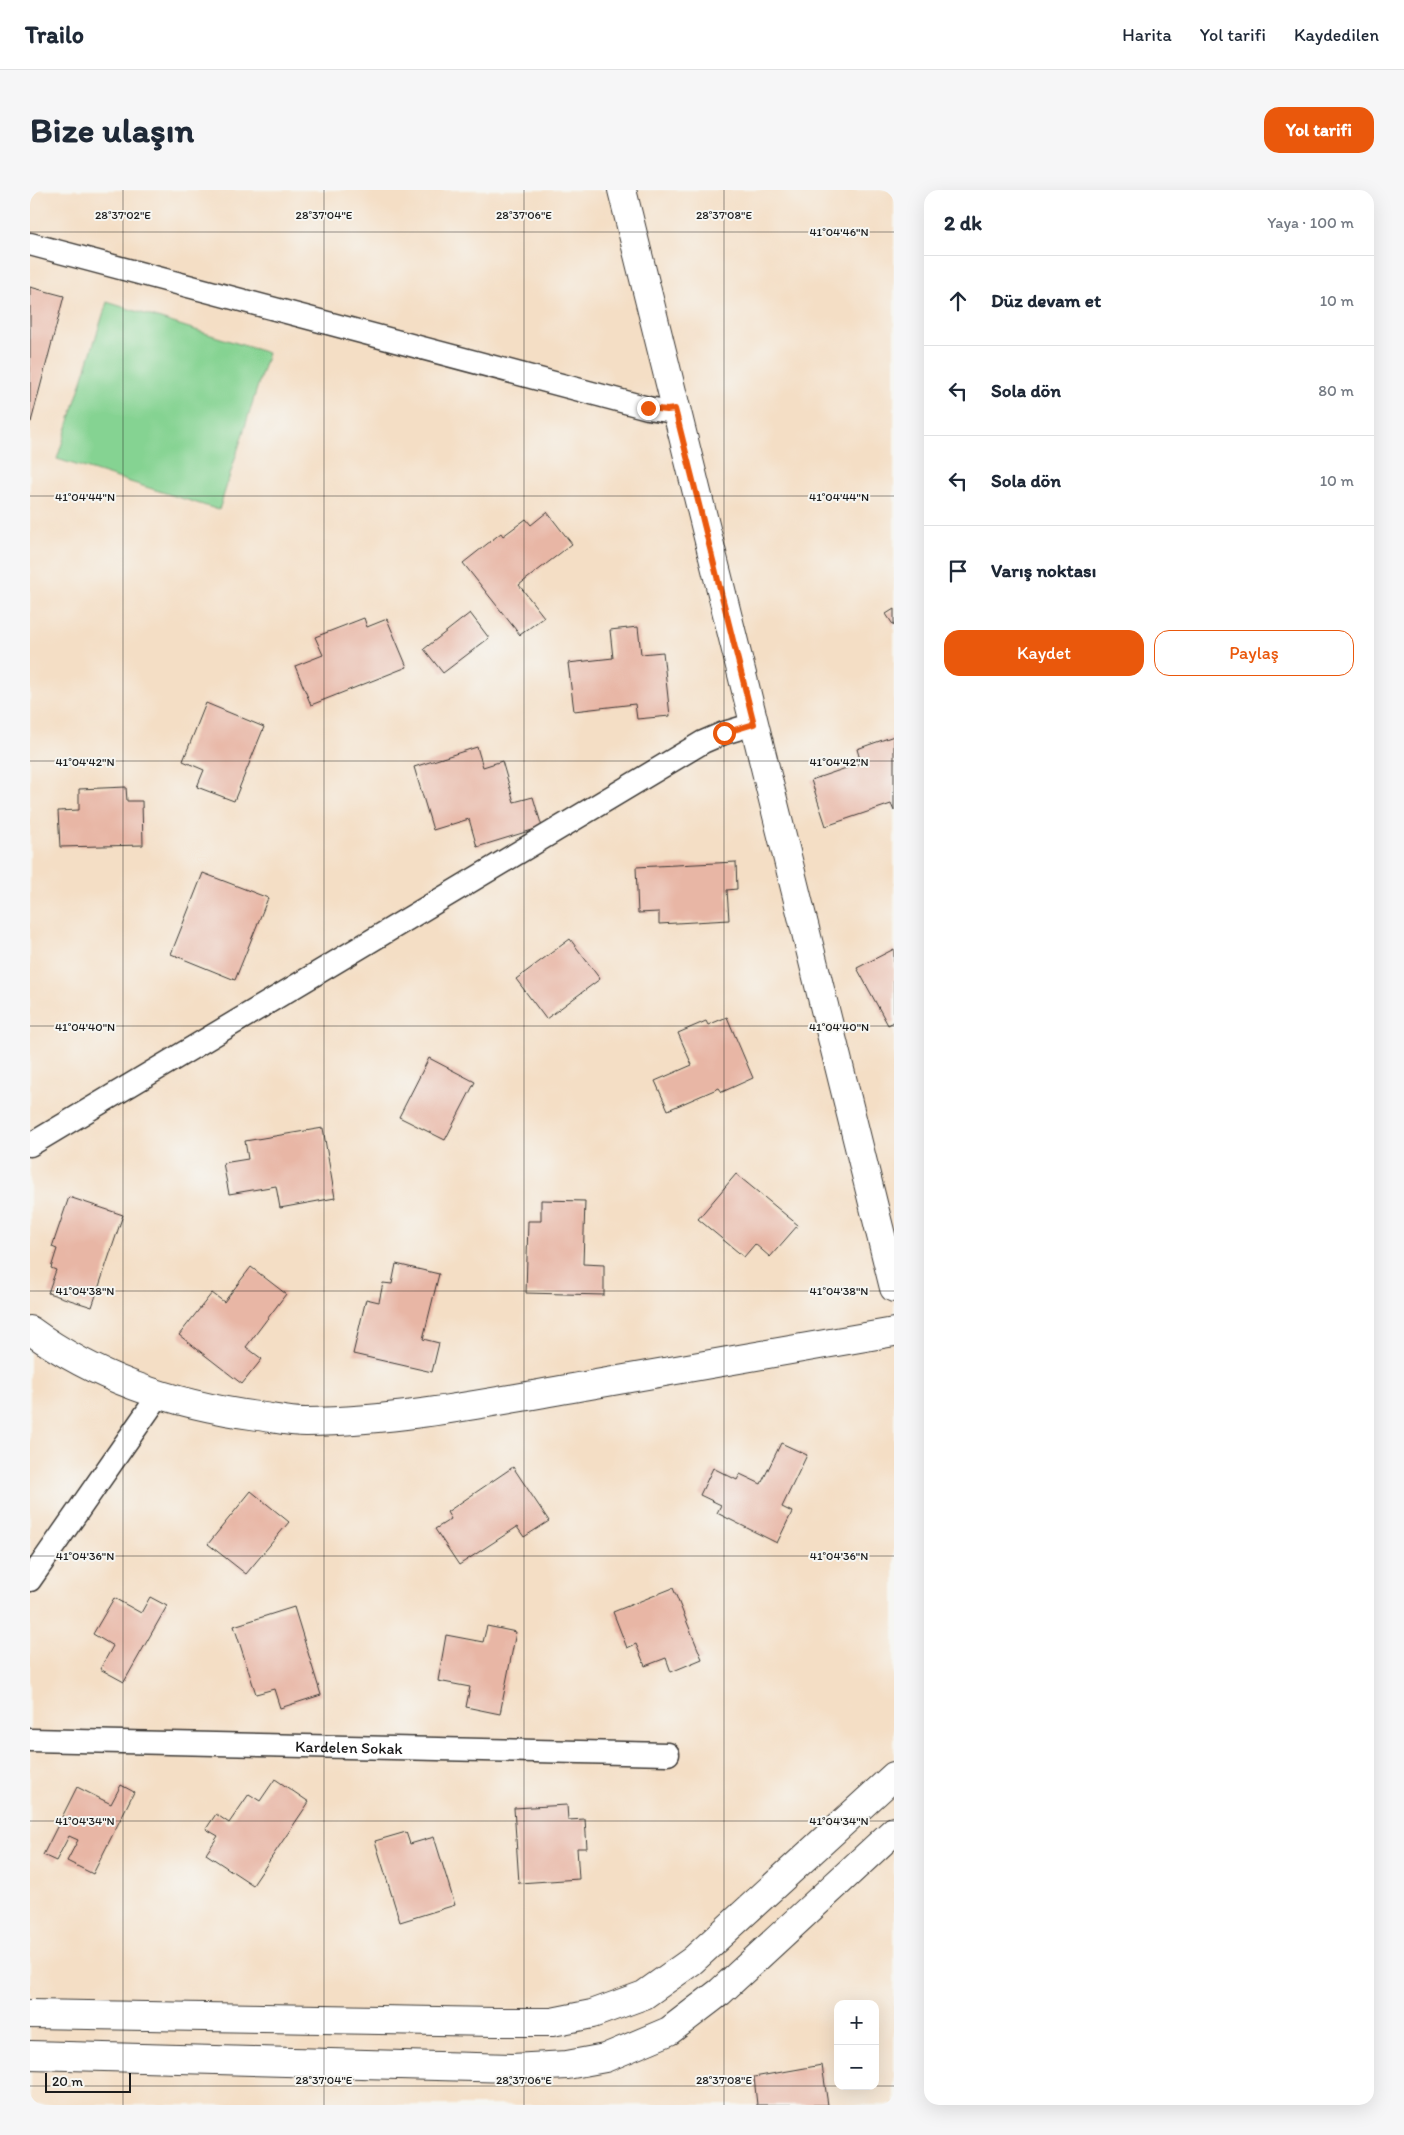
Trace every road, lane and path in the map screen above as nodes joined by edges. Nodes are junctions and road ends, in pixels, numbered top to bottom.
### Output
1 (622, 190) edge
2 (30, 244) edge
3 (675, 409) junction
4 (754, 724) junction
5 (30, 1144) edge
6 (894, 1288) edge
7 (30, 1330) edge
8 (894, 1332) edge
9 (159, 1394) junction
10 (30, 1580) edge
11 (30, 1740) edge
12 (668, 1754) dead end
13 (894, 1776) edge
14 (894, 1831) edge
15 (30, 2014) edge
16 (552, 2022) junction
17 (30, 2055) edge
18 (567, 2065) junction

1 - 3 street
2 - 3 street
3 - 4 street
4 - 5 street
4 - 6 street
7 - 9 street
8 - 9 street
9 - 10 street
11 - 12 street, Kardelen Sokak
13 - 16 street
14 - 18 street
15 - 16 street
16 - 18 street
17 - 18 street

